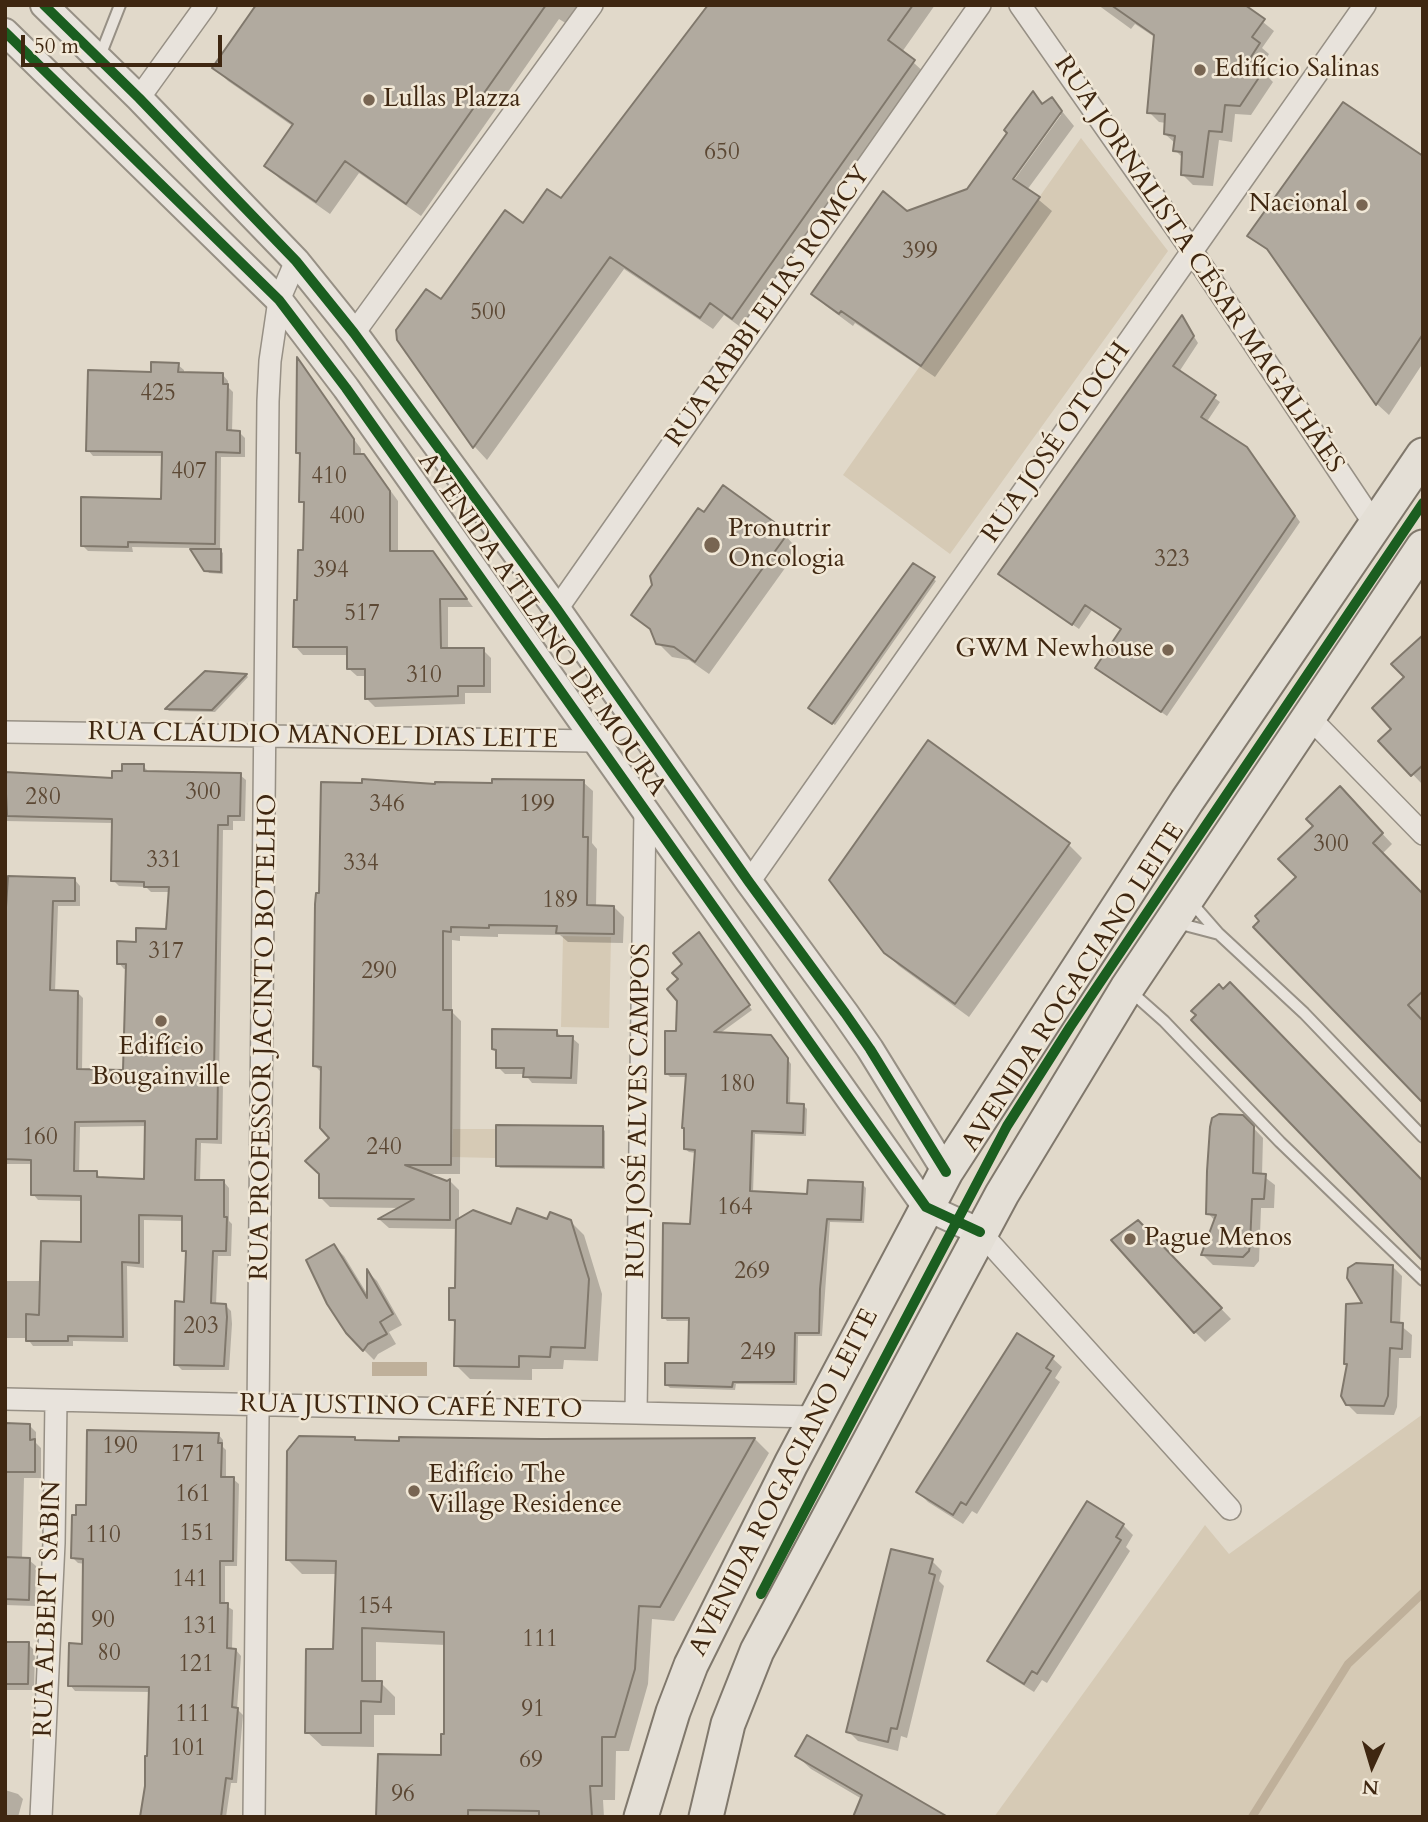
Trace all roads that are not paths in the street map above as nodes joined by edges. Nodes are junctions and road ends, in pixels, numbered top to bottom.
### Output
1 (44, 5) edge
2 (120, 5) edge
3 (206, 5) edge
4 (592, 5) edge
5 (980, 5) edge
6 (1020, 5) edge
7 (1366, 5) edge
8 (5, 33) edge
9 (17, 57) edge
10 (99, 59) junction
11 (139, 99) junction
12 (1192, 251) junction
13 (296, 261) junction
14 (279, 300) junction
15 (354, 333) junction
16 (1423, 455) edge
17 (1376, 525) junction
18 (1423, 547) edge
19 (557, 609) junction
20 (1309, 717) junction
21 (636, 721) junction
22 (5, 732) edge
23 (268, 735) junction
24 (594, 741) junction
25 (645, 810) junction
26 (1423, 834) edge
27 (749, 882) junction
28 (1179, 909) junction
29 (1219, 934) junction
30 (1127, 988) junction
31 (1423, 1137) edge
32 (946, 1172) junction
33 (926, 1207) junction
34 (980, 1232) junction
35 (1423, 1280) edge
36 (5, 1399) edge
37 (56, 1401) junction
38 (261, 1405) junction
39 (636, 1412) junction
40 (817, 1417) junction
41 (1230, 1509) dead end
42 (653, 1801) edge
43 (41, 1817) edge
44 (254, 1817) edge
45 (640, 1817) edge
46 (706, 1817) edge

1 - 10 street, AVENIDA ATILANO DE MOURA
2 - 10 lane
3 - 11 street
4 - 15 street
5 - 19 street, RUA RABBI ELIAS ROMCY
6 - 12 street, RUA JORNALISTA CÉSAR MAGALHÃES
7 - 12 street, RUA JOSÉ OTOCH
8 - 9 street, AVENIDA ATILANO DE MOURA
9 - 14 street, AVENIDA ATILANO DE MOURA
10 - 11 street, AVENIDA ATILANO DE MOURA
11 - 13 street, AVENIDA ATILANO DE MOURA
12 - 17 street, RUA JORNALISTA CÉSAR MAGALHÃES
12 - 27 street, RUA JOSÉ OTOCH
13 - 14 street, RUA PROFESSOR JACINTO BOTELHO
13 - 15 street, AVENIDA ATILANO DE MOURA
14 - 23 street, RUA PROFESSOR JACINTO BOTELHO
14 - 24 street, AVENIDA ATILANO DE MOURA
15 - 19 street, AVENIDA ATILANO DE MOURA
16 - 17 main road, AVENIDA ROGACIANO LEITE
17 - 32 main road, AVENIDA ROGACIANO LEITE
18 - 20 main road, AVENIDA ROGACIANO LEITE
19 - 21 street, AVENIDA ATILANO DE MOURA
20 - 26 street
20 - 28 main road, AVENIDA ROGACIANO LEITE
21 - 24 street, RUA CLÁUDIO MANOEL DIAS LEITE
21 - 27 street, AVENIDA ATILANO DE MOURA
22 - 23 street, RUA CLÁUDIO MANOEL DIAS LEITE
23 - 24 street, RUA CLÁUDIO MANOEL DIAS LEITE
23 - 38 street, RUA PROFESSOR JACINTO BOTELHO
24 - 25 street, AVENIDA ATILANO DE MOURA
25 - 33 street, AVENIDA ATILANO DE MOURA
25 - 39 street, RUA JOSÉ ALVES CAMPOS
27 - 32 street, AVENIDA ATILANO DE MOURA
28 - 29 lane
28 - 29 lane
28 - 30 main road, AVENIDA ROGACIANO LEITE
29 - 31 lane
30 - 34 main road, AVENIDA ROGACIANO LEITE
30 - 35 lane
32 - 33 main road, AVENIDA ROGACIANO LEITE
33 - 34 street, AVENIDA ATILANO DE MOURA
33 - 40 main road, AVENIDA ROGACIANO LEITE
34 - 41 street, AVENIDA ATILANO DE MOURA
34 - 46 main road, AVENIDA ROGACIANO LEITE
36 - 37 street, RUA JUSTINO CAFÉ NETO
37 - 38 street, RUA JUSTINO CAFÉ NETO
37 - 43 street, RUA ALBERT SABIN
38 - 39 street, RUA JUSTINO CAFÉ NETO
38 - 44 street, RUA PROFESSOR JACINTO BOTELHO
39 - 40 street, RUA JUSTINO CAFÉ NETO
40 - 42 main road, AVENIDA ROGACIANO LEITE
42 - 45 main road, AVENIDA ROGACIANO LEITE

